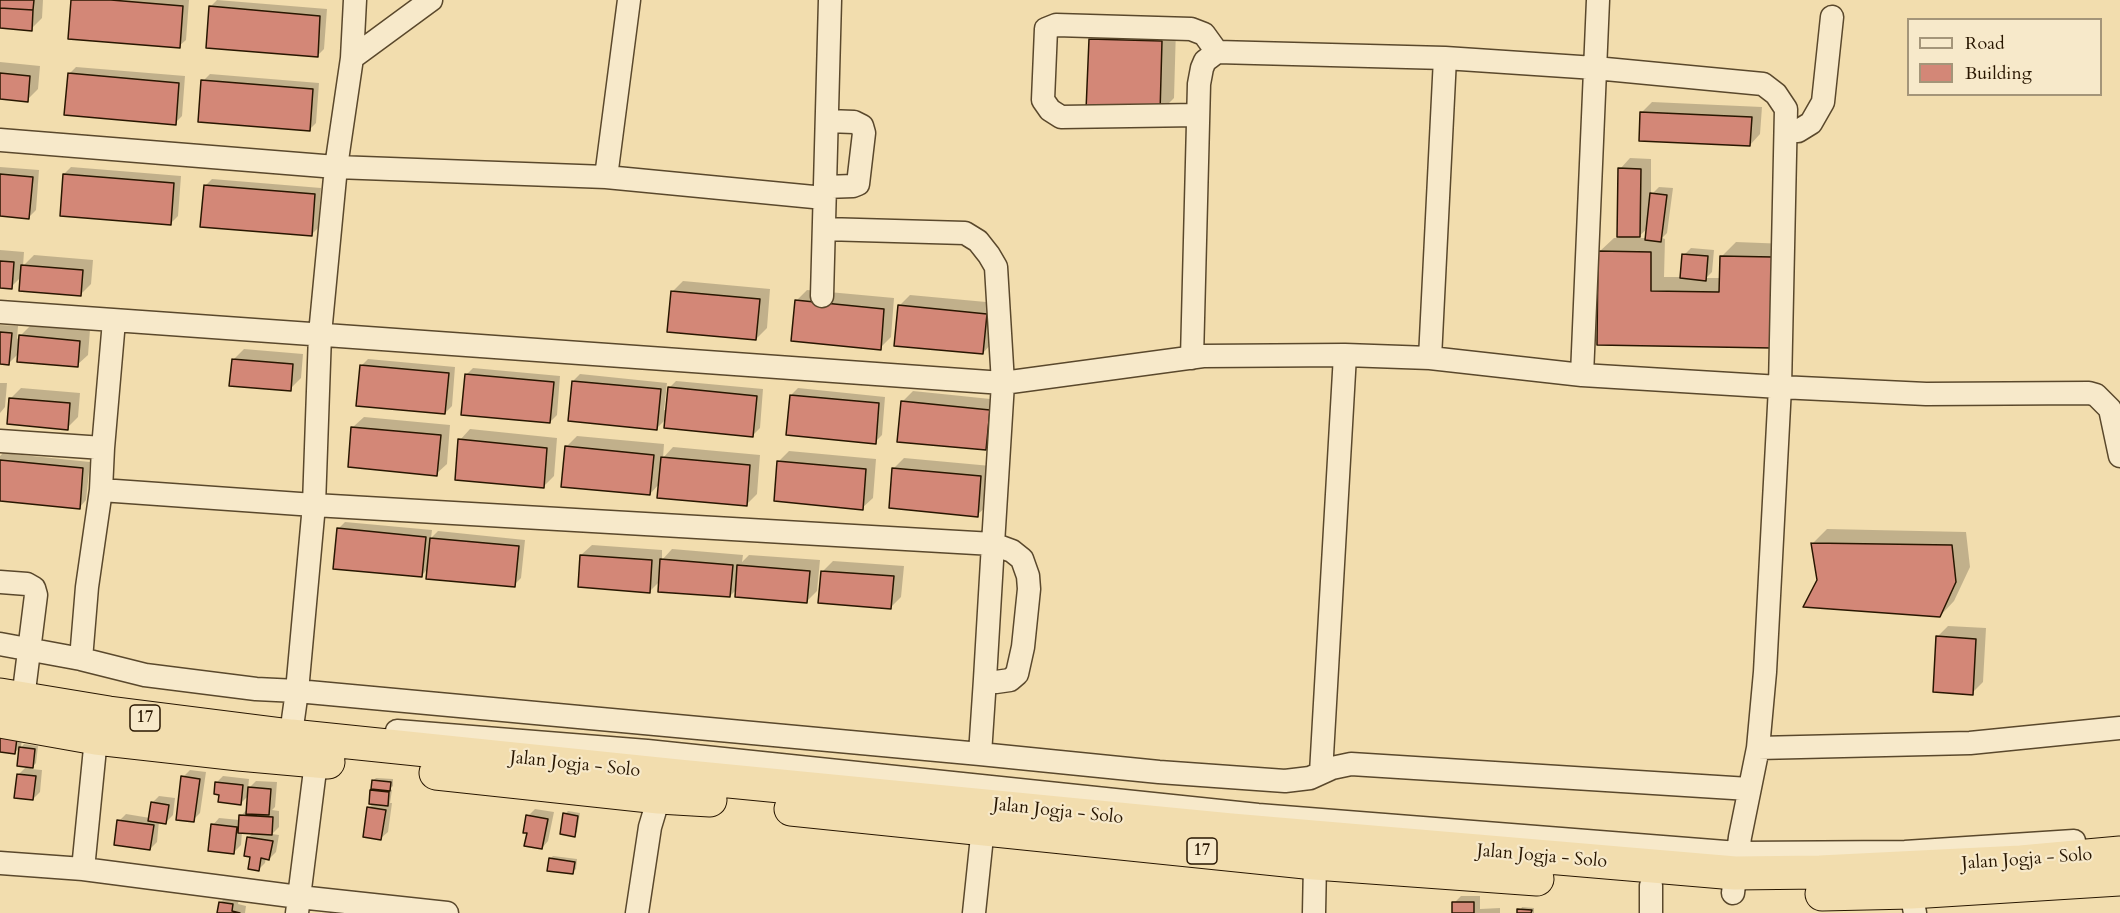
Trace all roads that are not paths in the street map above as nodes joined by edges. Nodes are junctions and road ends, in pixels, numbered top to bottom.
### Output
1 (355, 0) edge
2 (431, 0) edge
3 (629, 0) edge
4 (830, 0) edge
5 (1598, 0) edge
6 (1832, 17) dead end
7 (1217, 52) junction
8 (352, 58) junction
9 (1445, 58) junction
10 (1595, 68) junction
11 (1198, 115) junction
12 (827, 121) junction
13 (1786, 131) junction
14 (0, 140) edge
15 (336, 167) junction
16 (606, 177) junction
17 (825, 193) junction
18 (824, 229) junction
19 (822, 297) dead end
20 (0, 312) edge
21 (114, 321) junction
22 (320, 334) junction
23 (1345, 355) junction
24 (1192, 358) junction
25 (1430, 358) junction
26 (1582, 375) junction
27 (1003, 383) junction
28 (1779, 387) junction
29 (0, 441) edge
30 (103, 448) junction
31 (2120, 456) edge
32 (101, 490) junction
33 (314, 505) junction
34 (993, 544) junction
35 (0, 582) edge
36 (0, 644) edge
37 (31, 649) junction
38 (81, 659) junction
39 (985, 679) junction
40 (297, 691) junction
41 (10, 697) edge
42 (2120, 728) edge
43 (96, 738) junction
44 (297, 744) junction
45 (1758, 748) junction
46 (980, 754) junction
47 (1321, 773) junction
48 (1749, 789) junction
49 (659, 797) junction
50 (983, 827) junction
51 (2120, 838) edge
52 (1312, 840) junction
53 (0, 863) edge
54 (83, 869) junction
55 (1735, 873) junction
56 (2120, 875) edge
57 (1651, 899) edge
58 (1913, 902) edge
59 (298, 905) edge
60 (447, 913) edge
61 (637, 913) edge
62 (975, 913) edge
63 (1314, 913) edge

1 - 8 street
2 - 8 street
3 - 16 street
4 - 12 street
5 - 10 street
6 - 13 street
7 - 9 street
7 - 11 street
7 - 11 street
8 - 15 street
9 - 10 street
9 - 25 street
10 - 13 street
10 - 26 street
11 - 24 street
12 - 17 street
12 - 17 street
13 - 28 street
14 - 15 street
15 - 16 street
15 - 22 street
16 - 17 street
17 - 18 street
18 - 19 street
18 - 27 street
20 - 21 street
21 - 22 street
21 - 30 street
22 - 27 street
22 - 33 street
23 - 24 street
23 - 25 street
23 - 47 street
24 - 27 street
25 - 26 street
26 - 28 street
27 - 34 street
28 - 31 street
28 - 45 street
29 - 30 street
30 - 32 street
32 - 33 street
32 - 38 street
33 - 34 street
33 - 40 street
34 - 39 street
34 - 39 street
35 - 37 street
36 - 37 street
37 - 38 street
37 - 41 street
38 - 40 street
39 - 46 street
40 - 44 street
40 - 46 street
41 - 43 highway, Jalan Jogja - Solo / 17
41 - 44 highway, Jalan Jogja - Solo / 17
42 - 45 street
43 - 44 highway, Jalan Jogja - Solo / 17
43 - 54 street
44 - 49 highway, Jalan Jogja - Solo / 17
44 - 52 highway, Jalan Jogja - Solo / 17
44 - 59 street
45 - 48 street
46 - 47 street
47 - 48 street
48 - 55 street
49 - 50 highway, Jalan Jogja - Solo / 17
49 - 61 street
50 - 52 highway, Jalan Jogja - Solo / 17
50 - 62 street
51 - 55 street
52 - 55 highway, Jalan Jogja - Solo / 17
52 - 57 highway, Jalan Jogja - Solo / 17
52 - 63 street
53 - 54 street
54 - 59 street
55 - 56 highway, Jalan Jogja - Solo / 17
55 - 57 highway, Jalan Jogja - Solo / 17
55 - 58 highway, Jalan Jogja - Solo / 17
56 - 58 highway, Jalan Jogja - Solo / 17
59 - 60 street

